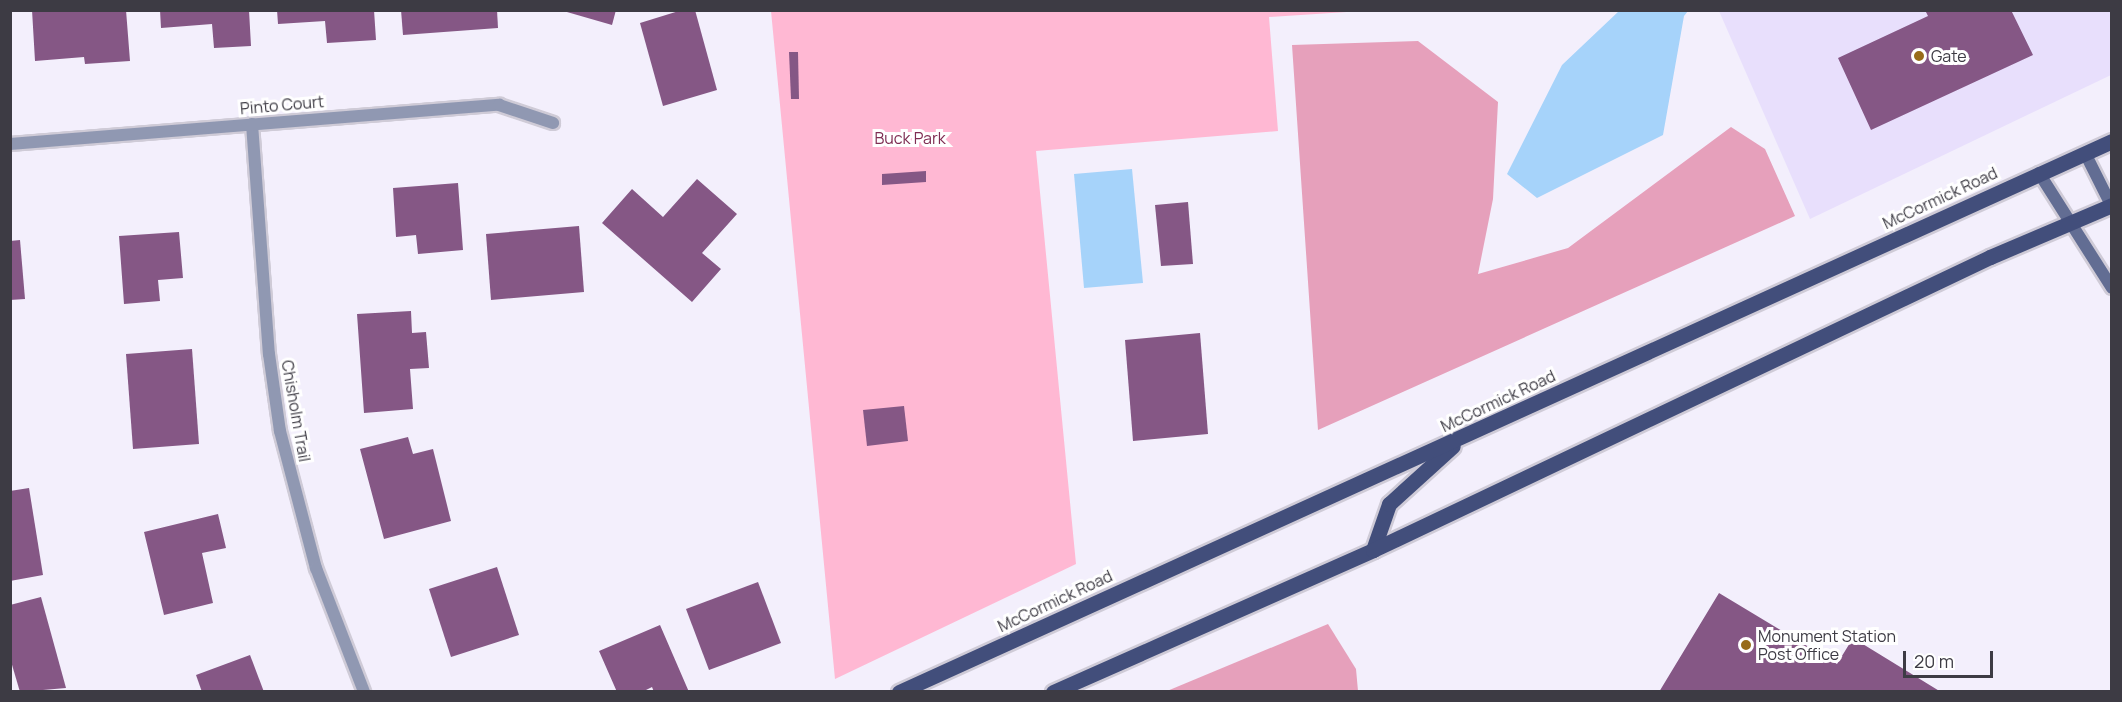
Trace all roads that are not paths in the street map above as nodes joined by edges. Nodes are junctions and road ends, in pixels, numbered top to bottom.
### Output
1 (553, 123) dead end
2 (252, 124) junction
3 (2112, 141) edge
4 (10, 144) edge
5 (2085, 153) junction
6 (2039, 173) junction
7 (2111, 206) edge
8 (2070, 223) junction
9 (2112, 288) edge
10 (1464, 436) junction
11 (1372, 550) junction
12 (364, 692) edge
13 (899, 692) edge
14 (1053, 692) edge

1 - 2 street, Pinto Court
2 - 4 street, Pinto Court
2 - 12 street, Chisholm Trail
3 - 5 main road, McCormick Road
5 - 6 main road, McCormick Road
5 - 7 street
6 - 8 street
6 - 10 main road, McCormick Road
7 - 8 main road
8 - 9 street
8 - 11 main road
10 - 11 main road
10 - 13 main road, McCormick Road
11 - 14 main road

